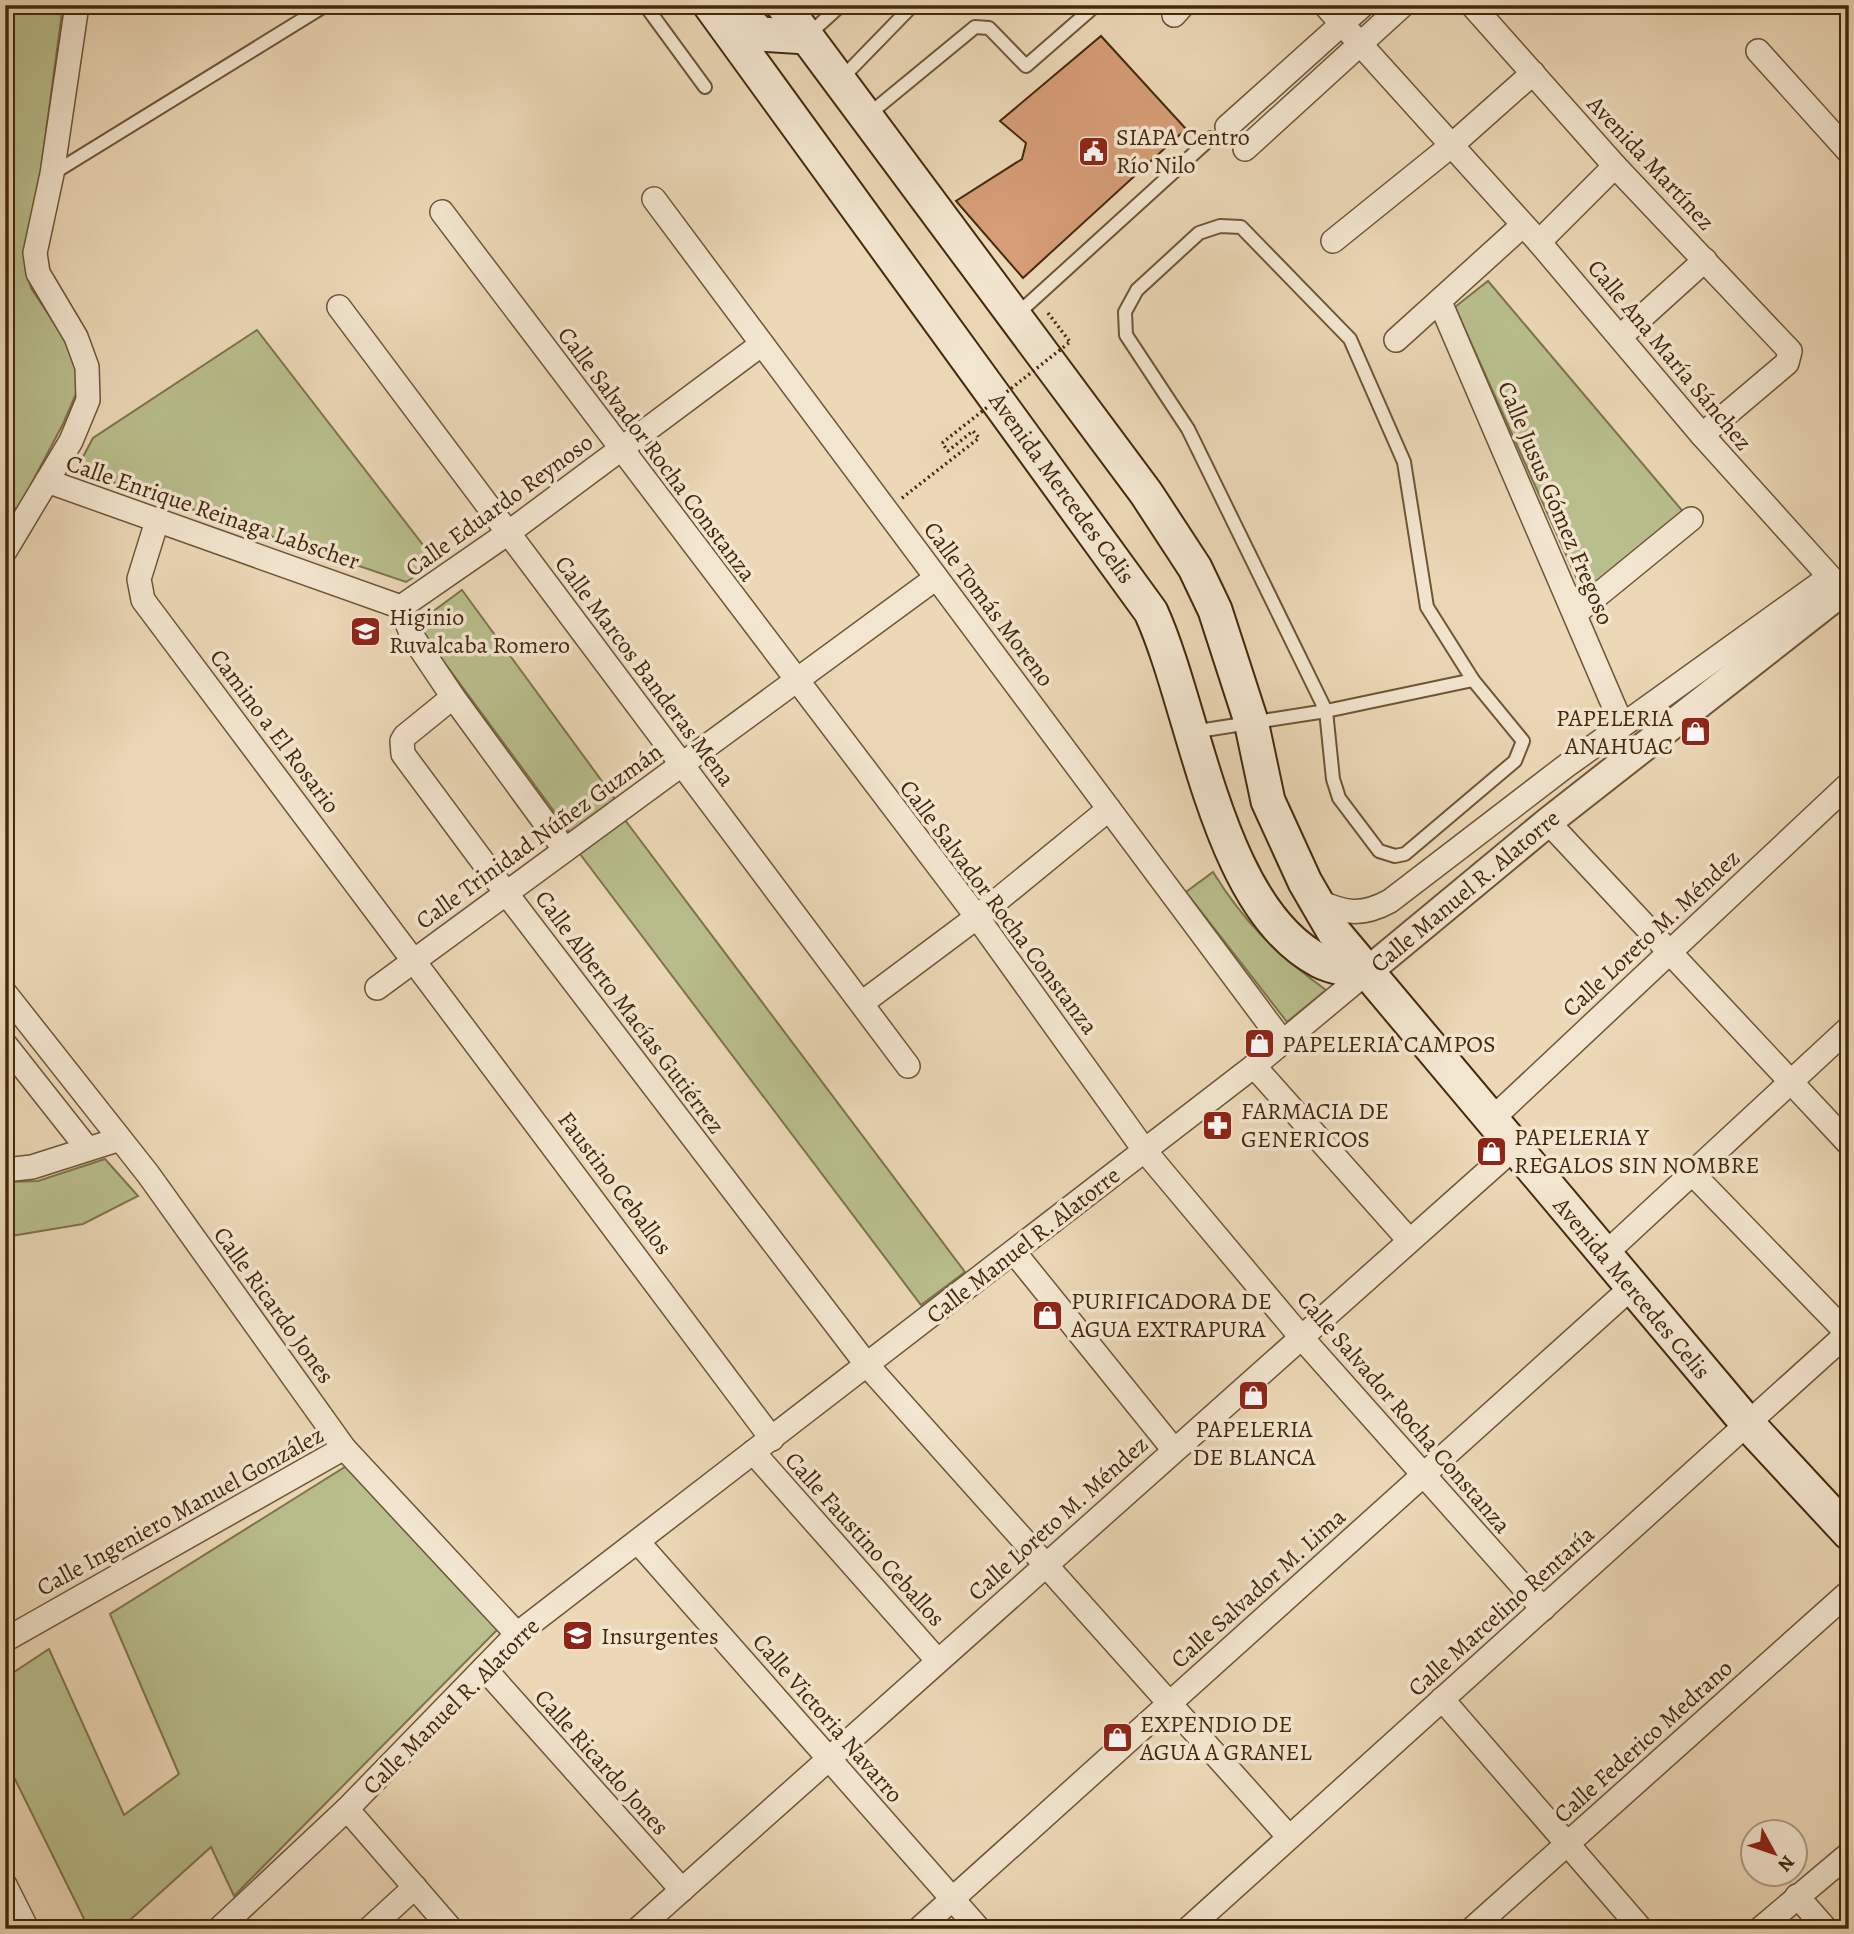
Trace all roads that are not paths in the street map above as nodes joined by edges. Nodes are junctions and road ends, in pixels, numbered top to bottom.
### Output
1 (77, 5) edge
2 (326, 5) edge
3 (645, 5) edge
4 (710, 5) edge
5 (731, 5) edge
6 (783, 5) edge
7 (841, 5) edge
8 (913, 5) edge
9 (1096, 5) edge
10 (1325, 5) edge
11 (1363, 5) edge
12 (1403, 5) edge
13 (1472, 5) edge
14 (1342, 24) junction
15 (807, 37) junction
16 (1358, 44) junction
17 (1758, 51) dead end
18 (1533, 73) junction
19 (838, 82) junction
20 (705, 87) dead end
21 (865, 118) junction
22 (1219, 133) joint
23 (1452, 145) junction
24 (1245, 149) dead end
25 (1849, 152) edge
26 (1615, 166) junction
27 (52, 174) junction
28 (654, 199) dead end
29 (442, 212) dead end
30 (1531, 233) junction
31 (1333, 242) dead end
32 (1705, 260) junction
33 (1440, 302) junction
34 (339, 307) dead end
35 (1014, 317) junction
36 (1621, 336) junction
37 (1396, 340) dead end
38 (762, 344) junction
39 (1702, 435) junction
40 (621, 449) junction
41 (47, 481) junction
42 (1691, 519) dead end
43 (157, 521) junction
44 (508, 533) junction
45 (5, 551) edge
46 (936, 578) junction
47 (1842, 588) edge
48 (401, 607) junction
49 (1576, 613) junction
50 (1474, 680) junction
51 (796, 681) junction
52 (453, 697) junction
53 (1326, 711) junction
54 (1251, 721) junction
55 (1622, 725) junction
56 (1192, 732) junction
57 (682, 764) junction
58 (1849, 784) edge
59 (1109, 809) junction
60 (1548, 822) junction
61 (565, 850) junction
62 (506, 893) junction
63 (1315, 900) junction
64 (977, 917) junction
65 (1670, 953) junction
66 (415, 959) junction
67 (1367, 972) junction
68 (377, 988) dead end
69 (5, 993) edge
70 (862, 1003) junction
71 (1849, 1028) edge
72 (1282, 1041) junction
73 (5, 1044) edge
74 (908, 1066) dead end
75 (1254, 1066) junction
76 (1791, 1082) junction
77 (1490, 1120) junction
78 (120, 1139) junction
79 (1849, 1143) edge
80 (1514, 1148) junction
81 (87, 1149) junction
82 (1144, 1151) junction
83 (5, 1170) edge
84 (1692, 1173) junction
85 (1409, 1240) junction
86 (1014, 1252) junction
87 (1605, 1254) junction
88 (1632, 1287) junction
89 (1848, 1333) edge
90 (1301, 1337) junction
91 (867, 1365) junction
92 (1746, 1423) junction
93 (772, 1439) junction
94 (344, 1448) junction
95 (1174, 1450) junction
96 (753, 1452) junction
97 (1424, 1475) junction
98 (1849, 1534) edge
99 (638, 1542) junction
100 (1047, 1564) junction
101 (1849, 1592) edge
102 (1543, 1609) junction
103 (517, 1634) junction
104 (5, 1640) edge
105 (938, 1661) junction
106 (484, 1668) junction
107 (1443, 1699) junction
108 (1170, 1703) junction
109 (829, 1758) junction
110 (347, 1809) junction
111 (1289, 1837) junction
112 (1568, 1843) junction
113 (1849, 1854) edge
114 (5, 1885) edge
115 (415, 1887) junction
116 (682, 1890) junction
117 (1797, 1896) junction
118 (953, 1899) junction
119 (27, 1929) edge
120 (219, 1929) edge
121 (369, 1929) edge
122 (451, 1929) edge
123 (638, 1929) edge
124 (919, 1929) edge
125 (979, 1929) edge
126 (1188, 1929) edge
127 (1472, 1929) edge
128 (1641, 1929) edge
129 (1760, 1929) edge
130 (1825, 1929) edge

1 - 27 street
2 - 27 lane
3 - 20 lane
4 - 56 main road, Avenida Mercedes Celis
5 - 15 main road
6 - 15 main road, Avenida Mercedes Celis
7 - 15 lane
8 - 19 lane
9 - 21 lane
10 - 14 street, Calle Ana María Sánchez
11 - 14 street
12 - 16 street
13 - 18 street, Avenida Martínez
14 - 16 street, Calle Ana María Sánchez
14 - 22 street
15 - 19 main road, Avenida Mercedes Celis
16 - 23 street, Calle Ana María Sánchez
16 - 24 street
17 - 25 street
18 - 23 street
18 - 26 street, Avenida Martínez
19 - 21 main road, Avenida Mercedes Celis
21 - 35 main road, Avenida Mercedes Celis
22 - 35 lane
23 - 30 street, Calle Ana María Sánchez
23 - 31 street
26 - 30 street
26 - 32 street, Avenida Martínez
27 - 41 street
28 - 38 street, Calle Tomás Moreno
29 - 40 street, Calle Salvador Rocha Constanza
30 - 33 street
30 - 36 street, Calle Ana María Sánchez
32 - 36 street
32 - 39 street, Avenida Martínez
33 - 37 street
33 - 49 street, Calle Jusus Gómez Fregoso
34 - 44 street, Calle Marcos Banderas Mena
35 - 54 main road, Avenida Mercedes Celis
36 - 39 street, Calle Ana María Sánchez
38 - 40 street, Calle Eduardo Reynoso
38 - 46 street, Calle Tomás Moreno
39 - 47 street, Calle Ana María Sánchez
40 - 44 street, Calle Eduardo Reynoso
40 - 51 street, Calle Salvador Rocha Constanza
41 - 43 street, Calle Enrique Reinaga Labscher
41 - 45 street
42 - 49 street
43 - 48 street, Calle Enrique Reinaga Labscher
43 - 66 street, Camino a El Rosario
44 - 48 street, Calle Eduardo Reynoso
44 - 57 street, Calle Marcos Banderas Mena
46 - 51 street, Calle Trinidad Núñez Guzmán
46 - 59 street, Calle Tomás Moreno
47 - 55 street
47 - 60 street, Calle Manuel R. Alatorre
48 - 52 street
49 - 55 street, Calle Jusus Gómez Fregoso
50 - 53 lane
50 - 53 lane
50 - 53 lane
51 - 57 street, Calle Trinidad Núñez Guzmán
51 - 64 street, Calle Salvador Rocha Constanza
52 - 61 street
52 - 62 street, Calle Alberto Macías Gutiérrez
53 - 54 lane
54 - 56 lane
54 - 63 main road, Avenida Mercedes Celis
55 - 63 street
56 - 67 main road, Avenida Mercedes Celis
57 - 61 street, Calle Trinidad Núñez Guzmán
57 - 70 street, Calle Marcos Banderas Mena
58 - 65 street, Calle Loreto M. Méndez
59 - 64 street
59 - 72 street, Calle Tomás Moreno
60 - 65 street
60 - 67 street, Calle Manuel R. Alatorre
61 - 62 street, Calle Trinidad Núñez Guzmán
62 - 66 street, Calle Trinidad Núñez Guzmán
62 - 91 street, Calle Alberto Macías Gutiérrez
63 - 67 main road, Avenida Mercedes Celis
64 - 70 street
64 - 82 street, Calle Salvador Rocha Constanza
65 - 76 street
65 - 77 street, Calle Loreto M. Méndez
66 - 68 street, Calle Trinidad Núñez Guzmán
66 - 93 street, Faustino Ceballos
67 - 72 street, Calle Manuel R. Alatorre
67 - 77 main road, Avenida Mercedes Celis
69 - 78 street, Calle Ricardo Jones
70 - 74 street, Calle Marcos Banderas Mena
71 - 76 street
72 - 75 street, Calle Manuel R. Alatorre
73 - 81 street
75 - 82 street, Calle Manuel R. Alatorre
75 - 85 street
76 - 79 street
76 - 84 street
77 - 80 main road, Avenida Mercedes Celis
78 - 81 street
78 - 94 street, Calle Ricardo Jones
80 - 85 street, Calle Loreto M. Méndez
80 - 87 main road, Avenida Mercedes Celis
81 - 83 street
82 - 86 street, Calle Manuel R. Alatorre
82 - 90 street, Calle Salvador Rocha Constanza
84 - 87 street
84 - 89 street
85 - 90 street, Calle Loreto M. Méndez
86 - 91 street, Calle Manuel R. Alatorre
86 - 95 street
87 - 88 main road, Avenida Mercedes Celis
88 - 92 main road, Avenida Mercedes Celis
88 - 97 street, Calle Salvador M. Lima
89 - 92 street, Calle Marcelino Rentaría
90 - 95 street, Calle Loreto M. Méndez
90 - 97 street, Calle Salvador Rocha Constanza
91 - 93 street, Calle Manuel R. Alatorre
91 - 100 street
92 - 98 main road, Avenida Mercedes Celis
92 - 102 street, Calle Marcelino Rentaría
93 - 96 street, Calle Manuel R. Alatorre
94 - 103 street, Calle Ricardo Jones
94 - 104 street, Calle Ingeniero Manuel González
95 - 100 street, Calle Loreto M. Méndez
96 - 99 street, Calle Manuel R. Alatorre
96 - 105 street, Calle Faustino Ceballos
97 - 102 street, Calle Salvador Rocha Constanza
97 - 108 street, Calle Salvador M. Lima
99 - 103 street, Calle Manuel R. Alatorre
99 - 109 street, Calle Victoria Navarro
100 - 105 street, Calle Loreto M. Méndez
100 - 108 street
101 - 112 street, Calle Federico Medrano
102 - 107 street, Calle Marcelino Rentaría
103 - 106 street, Calle Manuel R. Alatorre
105 - 109 street, Calle Loreto M. Méndez
106 - 110 street, Calle Manuel R. Alatorre
106 - 116 street, Calle Ricardo Jones
107 - 111 street, Calle Marcelino Rentaría
107 - 112 street
108 - 111 street
108 - 118 street, Calle Salvador M. Lima
109 - 116 street, Calle Loreto M. Méndez
109 - 118 street, Calle Victoria Navarro
110 - 115 street
110 - 120 street, Calle Manuel R. Alatorre
111 - 126 street, Calle Marcelino Rentaría
112 - 127 street, Calle Federico Medrano
112 - 128 street
113 - 117 street
114 - 119 street
115 - 121 street
115 - 122 street
116 - 123 street, Calle Loreto M. Méndez
117 - 129 street
117 - 130 street
118 - 124 street, Calle Salvador M. Lima
118 - 125 street, Calle Victoria Navarro

